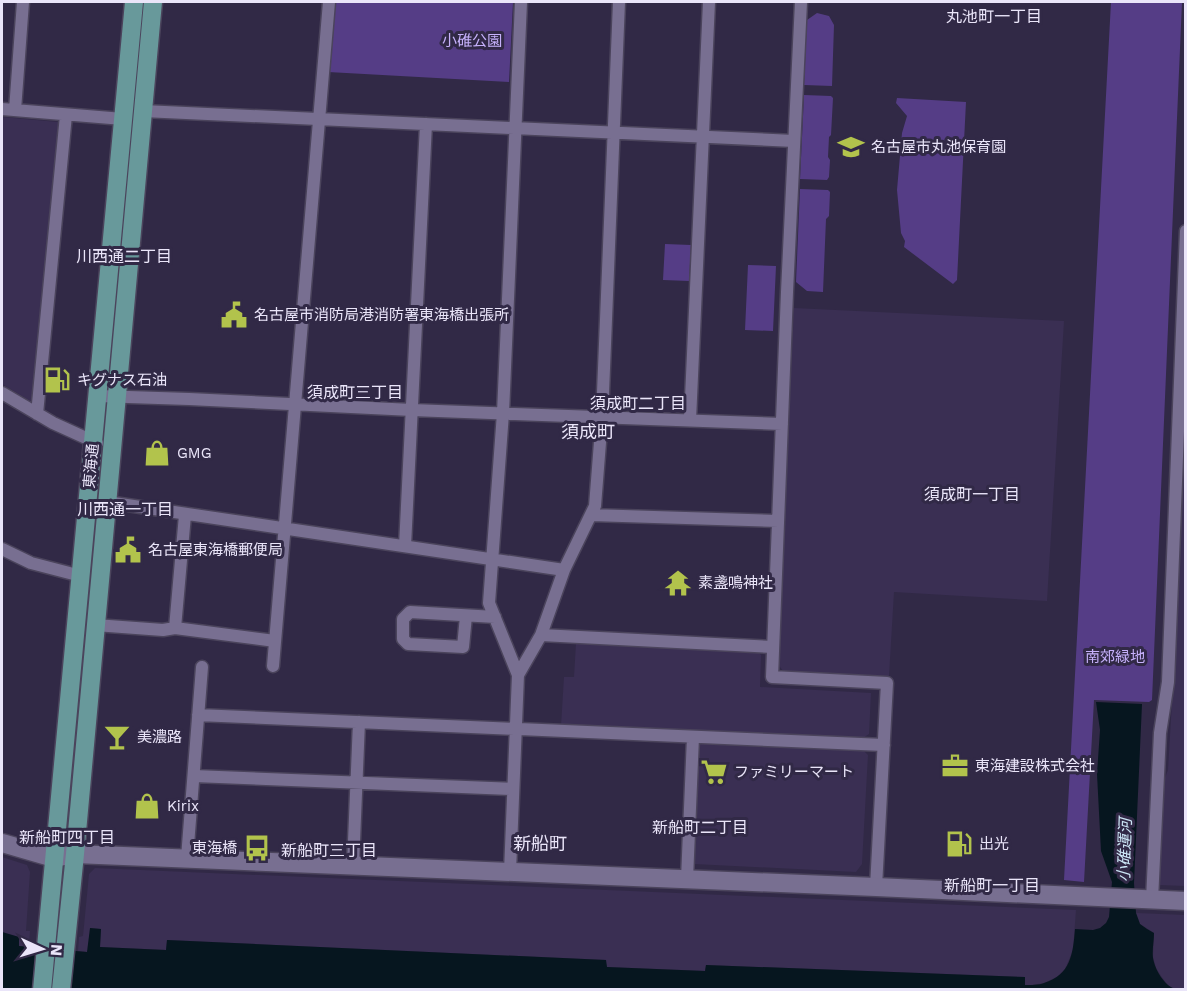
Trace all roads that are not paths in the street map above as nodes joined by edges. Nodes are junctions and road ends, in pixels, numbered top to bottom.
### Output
1 (23, 2) edge
2 (134, 2) edge
3 (153, 2) edge
4 (328, 2) edge
5 (521, 2) edge
6 (619, 2) edge
7 (709, 2) edge
8 (801, 2) edge
9 (2, 109) edge
10 (15, 110) junction
11 (143, 111) junction
12 (66, 115) junction
13 (123, 119) junction
14 (318, 119) junction
15 (426, 124) junction
16 (516, 128) junction
17 (614, 133) junction
18 (703, 137) junction
19 (794, 141) junction
20 (1185, 231) edge
21 (2, 393) edge
22 (107, 397) junction
23 (294, 404) junction
24 (412, 410) junction
25 (503, 413) junction
26 (37, 414) junction
27 (602, 417) junction
28 (690, 420) junction
29 (782, 424) junction
30 (94, 441) junction
31 (111, 450) junction
32 (107, 502) junction
33 (185, 515) junction
34 (591, 515) junction
35 (778, 521) junction
36 (284, 528) junction
37 (405, 546) junction
38 (2, 549) edge
39 (493, 558) junction
40 (564, 570) junction
41 (81, 576) junction
42 (466, 616) junction
43 (495, 617) junction
44 (95, 625) junction
45 (175, 628) junction
46 (541, 635) junction
47 (274, 641) junction
48 (773, 647) junction
49 (273, 666) dead end
50 (202, 668) dead end
51 (518, 675) junction
52 (198, 716) junction
53 (360, 722) junction
54 (516, 730) junction
55 (693, 737) junction
56 (884, 745) junction
57 (194, 776) junction
58 (357, 782) junction
59 (513, 789) junction
60 (2, 843) edge
61 (75, 854) junction
62 (54, 858) junction
63 (187, 858) junction
64 (352, 865) junction
65 (510, 872) junction
66 (687, 879) junction
67 (876, 887) junction
68 (1147, 900) junction
69 (1185, 901) edge
70 (42, 990) edge
71 (61, 990) edge

1 - 10 street
2 - 13 main road, 東海通
3 - 11 main road
4 - 14 street
5 - 16 street
6 - 17 street
7 - 18 street
8 - 19 street
9 - 10 street
10 - 12 street
11 - 14 street
11 - 22 main road
12 - 13 street
12 - 26 street
13 - 22 main road, 東海通
14 - 15 street
14 - 23 street
15 - 16 street
15 - 24 street
16 - 17 street
16 - 25 street
17 - 18 street
17 - 27 street
18 - 19 street
18 - 28 street
19 - 29 street
20 - 68 street
21 - 26 street
22 - 23 street
22 - 30 main road, 東海通
22 - 31 main road
23 - 24 street
23 - 36 street
24 - 25 street
24 - 37 street
25 - 27 street
25 - 39 street
26 - 30 street
27 - 28 street
27 - 34 street
28 - 29 street
29 - 35 street
30 - 31 street
30 - 41 main road, 東海通
31 - 32 main road
32 - 33 street
32 - 44 main road
33 - 36 street
33 - 45 street
34 - 35 street
34 - 40 street
35 - 48 street
36 - 37 street
36 - 47 street
37 - 39 street
38 - 41 street
39 - 40 street
39 - 43 street
40 - 46 street
41 - 62 main road, 東海通
42 - 42 street
42 - 43 street
43 - 51 street
44 - 45 street
44 - 61 main road
45 - 47 street
46 - 48 street
46 - 51 street
47 - 49 street
48 - 56 street
50 - 52 street
51 - 54 street
52 - 53 street
52 - 57 street
53 - 54 street
53 - 58 street
54 - 55 street
54 - 59 street
55 - 56 street
55 - 66 street
56 - 67 street
57 - 58 street
57 - 63 street
58 - 59 street
58 - 64 street
59 - 65 street
60 - 62 street
61 - 62 street
61 - 63 street
61 - 71 main road
62 - 70 main road, 東海通
63 - 64 street
64 - 65 street
65 - 66 street
66 - 67 street
67 - 68 street
68 - 69 street

